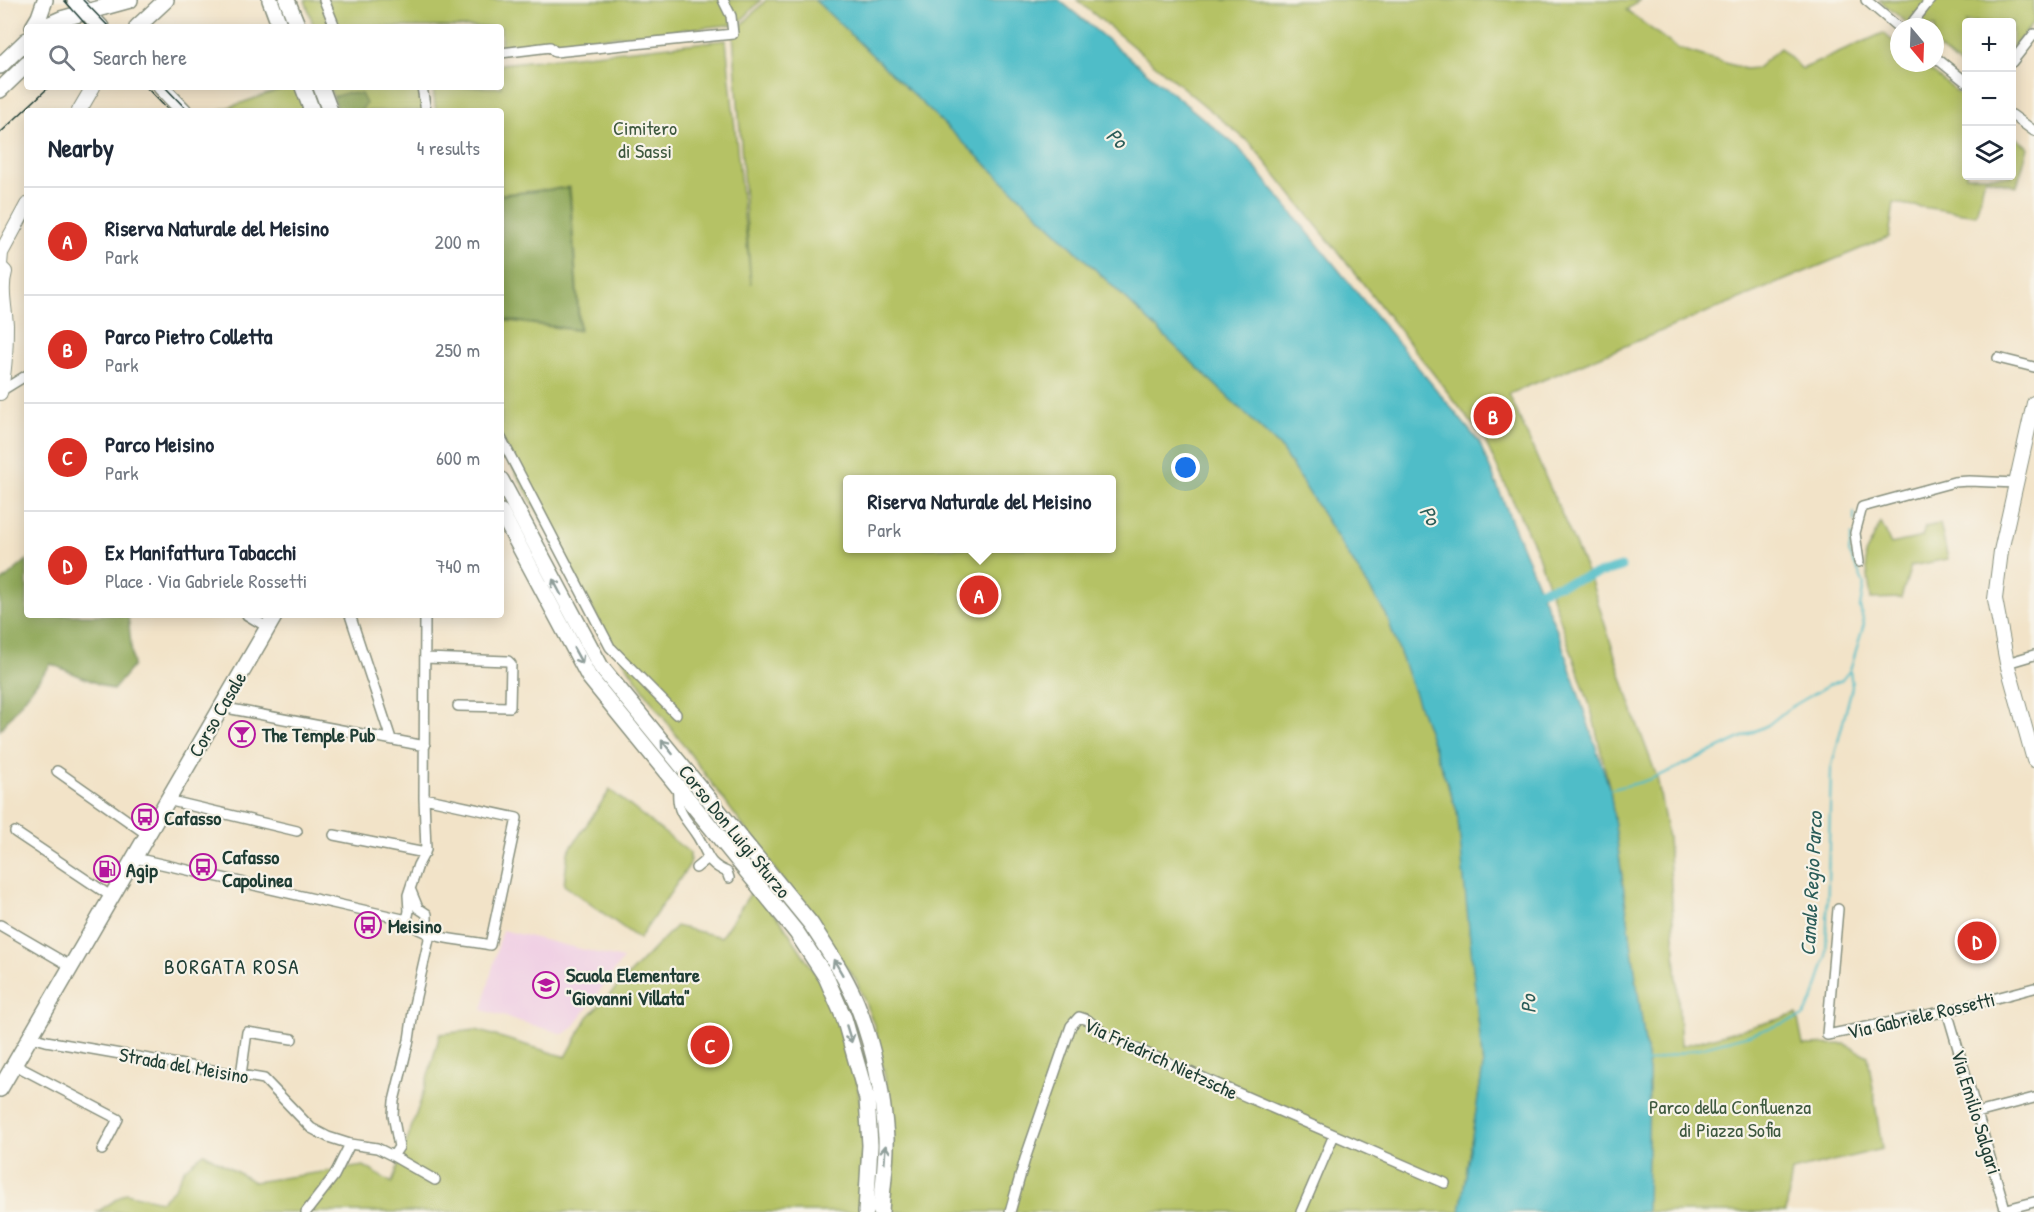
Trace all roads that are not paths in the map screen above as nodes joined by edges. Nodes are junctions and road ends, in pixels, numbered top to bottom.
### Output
1 (45, 0) edge
2 (75, 0) edge
3 (130, 0) edge
4 (166, 0) edge
5 (270, 0) edge
6 (287, 0) edge
7 (324, 0) edge
8 (723, 0) edge
9 (1866, 0) edge
10 (1930, 0) edge
11 (87, 13) junction
12 (1916, 18) edge
13 (1890, 20) edge
14 (35, 24) edge
15 (50, 24) edge
16 (76, 24) edge
17 (98, 24) edge
18 (141, 24) edge
19 (279, 24) edge
20 (297, 24) edge
21 (334, 24) edge
22 (24, 38) edge
23 (24, 39) edge
24 (2032, 39) edge
25 (504, 52) edge
26 (0, 54) edge
27 (2016, 57) edge
28 (1944, 64) edge
29 (0, 66) edge
30 (24, 67) edge
31 (1962, 79) edge
32 (0, 90) edge
33 (91, 90) edge
34 (152, 90) edge
35 (164, 90) edge
36 (304, 90) edge
37 (322, 90) edge
38 (422, 90) edge
39 (81, 108) edge
40 (169, 108) edge
41 (181, 108) edge
42 (311, 108) edge
43 (329, 108) edge
44 (426, 108) edge
45 (2016, 118) edge
46 (2034, 130) edge
47 (24, 210) edge
48 (1, 272) edge
49 (1998, 358) dead end
50 (2034, 367) edge
51 (24, 377) edge
52 (0, 392) edge
53 (2034, 403) edge
54 (504, 444) edge
55 (2016, 483) junction
56 (504, 486) edge
57 (504, 518) edge
58 (1859, 562) dead end
59 (351, 618) edge
60 (425, 618) edge
61 (271, 621) edge
62 (2034, 655) edge
63 (425, 658) junction
64 (2007, 663) junction
65 (458, 706) dead end
66 (221, 707) junction
67 (676, 714) dead end
68 (391, 739) junction
69 (424, 746) junction
70 (2034, 760) edge
71 (57, 771) dead end
72 (678, 786) junction
73 (424, 798) junction
74 (167, 800) junction
75 (297, 831) dead end
76 (15, 832) dead end
77 (148, 835) junction
78 (334, 835) dead end
79 (425, 853) junction
80 (135, 858) junction
81 (708, 858) junction
82 (696, 868) dead end
83 (729, 878) dead end
84 (112, 897) junction
85 (1838, 909) dead end
86 (411, 913) junction
87 (427, 923) junction
88 (0, 925) edge
89 (418, 929) junction
90 (429, 934) junction
91 (445, 936) junction
92 (72, 967) junction
93 (2034, 988) edge
94 (1947, 1011) junction
95 (31, 1037) junction
96 (292, 1039) dead end
97 (15, 1065) junction
98 (241, 1075) junction
99 (0, 1089) edge
100 (2034, 1098) edge
101 (1977, 1113) junction
102 (1334, 1135) junction
103 (350, 1144) junction
104 (102, 1150) dead end
105 (393, 1156) junction
106 (435, 1180) dead end
107 (1445, 1184) dead end
108 (2034, 1202) edge
109 (2006, 1211) edge
110 (306, 1212) edge
111 (866, 1212) edge
112 (881, 1212) edge
113 (1010, 1212) edge
114 (1301, 1212) edge

1 - 14 main road
2 - 11 main road
3 - 11 main road
4 - 18 main road
5 - 19 main road
6 - 20 main road
7 - 21 street
8 - 25 street
9 - 13 street
10 - 12 street
11 - 15 main road
11 - 16 main road
11 - 17 main road
22 - 26 main road
23 - 29 main road
24 - 27 street
28 - 31 street
30 - 32 main road
33 - 39 street
34 - 40 main road
35 - 41 main road
36 - 42 main road
37 - 43 main road
38 - 44 street
45 - 46 street
47 - 48 street
48 - 52 street
49 - 50 street
51 - 52 street
53 - 55 street
54 - 67 street
55 - 58 street
55 - 64 street
112 -> 56 main road, Corso Don Luigi Sturzo
57 -> 72 main road, Corso Don Luigi Sturzo
59 - 68 street
60 - 63 street
61 - 66 main road, Corso Casale
62 - 64 street
63 - 65 street
63 - 69 street
64 - 70 street
66 - 68 street
66 - 74 main road, Corso Casale
68 - 69 street
69 - 73 street
71 - 77 street
72 - 81 street
72 -> 111 main road, Corso Don Luigi Sturzo
73 - 79 street
73 - 91 street
74 - 75 street
74 - 77 main road, Corso Casale
76 - 84 street
77 - 80 main road, Corso Casale
78 - 79 street
79 - 86 street
80 - 84 main road, Corso Casale
80 - 86 street
81 - 82 street
81 - 83 street
84 - 92 main road, Corso Casale
85 - 94 street, Via Gabriele Rossetti
86 - 87 street
86 - 89 street
87 - 89 street
87 - 91 street
88 - 92 street
89 - 90 street
90 - 91 street
90 - 105 street
92 - 95 main road, Corso Casale
93 - 94 street, Via Gabriele Rossetti
94 - 101 street, Via Emilio Salgari
95 - 97 main road, Corso Casale
95 - 98 street, Strada del Meisino
96 - 98 street
97 - 99 main road, Corso Casale
97 - 104 street
98 - 103 street, Strada del Meisino
100 - 101 street
101 - 109 street, Via Emilio Salgari
102 - 107 street, Via Friedrich Nietzsche
102 - 113 street, Via Friedrich Nietzsche
102 - 114 street
103 - 105 street, Strada del Meisino
103 - 110 street
105 - 106 street, Strada del Meisino
108 - 109 street

